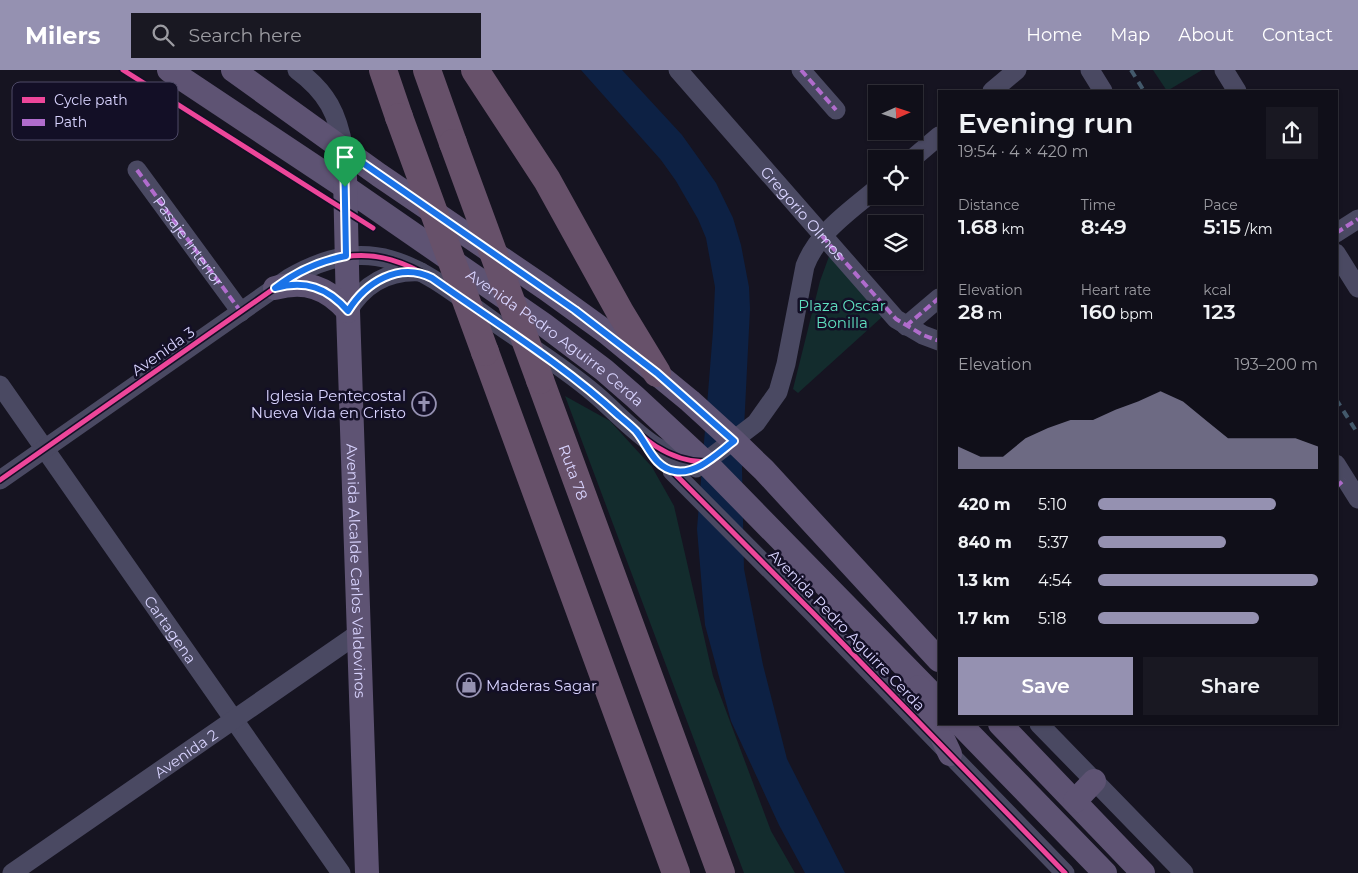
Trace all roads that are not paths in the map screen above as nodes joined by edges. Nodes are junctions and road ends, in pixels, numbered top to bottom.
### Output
1 (169, 70) edge
2 (233, 70) edge
3 (297, 70) edge
4 (383, 70) edge
5 (427, 70) edge
6 (475, 70) edge
7 (678, 70) edge
8 (801, 70) edge
9 (1017, 70) edge
10 (1090, 70) edge
11 (1224, 70) edge
12 (993, 90) edge
13 (1102, 90) edge
14 (1236, 90) edge
15 (836, 110) dead end
16 (938, 137) edge
17 (344, 150) junction
18 (923, 150) edge
19 (137, 170) dead end
20 (345, 187) junction
21 (868, 196) edge
22 (1358, 219) edge
23 (1338, 232) edge
24 (822, 236) junction
25 (346, 256) junction
26 (1338, 256) edge
27 (422, 272) junction
28 (275, 288) junction
29 (1358, 288) edge
30 (938, 299) edge
31 (348, 311) junction
32 (240, 312) junction
33 (906, 326) junction
34 (938, 341) edge
35 (657, 373) junction
36 (0, 384) edge
37 (734, 441) junction
38 (45, 449) junction
39 (686, 466) junction
40 (1339, 477) edge
41 (0, 480) edge
42 (1358, 499) edge
43 (359, 633) junction
44 (937, 658) edge
45 (914, 676) junction
46 (938, 700) edge
47 (234, 719) junction
48 (961, 725) edge
49 (1001, 725) edge
50 (1040, 725) edge
51 (950, 754) junction
52 (1094, 781) junction
53 (1075, 801) junction
54 (12, 873) edge
55 (342, 873) edge
56 (367, 873) edge
57 (676, 873) edge
58 (721, 873) edge
59 (1065, 873) edge
60 (1105, 873) edge
61 (1143, 873) edge
62 (1184, 873) edge

1 - 20 main road, Avenida Pedro Aguirre Cerda
2 - 17 main road, Avenida Pedro Aguirre Cerda
3 - 17 street
4 - 57 highway, bridge
5 - 58 highway, Ruta 78, bridge
6 - 35 highway
7 - 24 street, Gregorio Olmos
8 - 15 street
9 - 12 street
10 - 13 street
11 - 14 street
16 - 18 street
17 - 20 main road, Avenida Alcalde Carlos Valdovinos
17 - 35 main road, Avenida Pedro Aguirre Cerda
19 - 32 street, Pasaje Interior
20 - 25 main road, Avenida Alcalde Carlos Valdovinos
20 - 39 main road, Avenida Pedro Aguirre Cerda
21 - 24 street
22 - 23 street
24 - 33 street, Gregorio Olmos
24 - 37 street
25 - 27 street, Avenida 3
25 - 28 street, Avenida 3
25 - 31 main road, Avenida Alcalde Carlos Valdovinos
26 - 29 street
27 - 31 street
27 - 39 street, Avenida 3
28 - 31 main road
28 - 32 street, Avenida 3
30 - 33 street
31 - 43 main road, Avenida Alcalde Carlos Valdovinos
32 - 38 street, Avenida 3
33 - 34 street, Gregorio Olmos
35 - 37 main road, Avenida Pedro Aguirre Cerda
36 - 38 street, Cartagena
37 - 39 street
37 - 44 main road, Avenida Pedro Aguirre Cerda
38 - 41 street, Avenida 3
38 - 47 street, Cartagena
39 - 45 main road, Avenida Pedro Aguirre Cerda
39 - 51 street, Avenida Pedro Aguirre Cerda
40 - 42 street
43 - 47 street, Avenida 2
43 - 56 main road, Avenida Alcalde Carlos Valdovinos
45 - 46 main road, Avenida Pedro Aguirre Cerda
45 - 51 main road
47 - 54 street, Avenida 2
47 - 55 street, Cartagena
48 - 60 main road
49 - 53 main road
50 - 52 street
51 - 59 street, Avenida Pedro Aguirre Cerda
52 - 53 main road
52 - 62 street
53 - 61 main road

